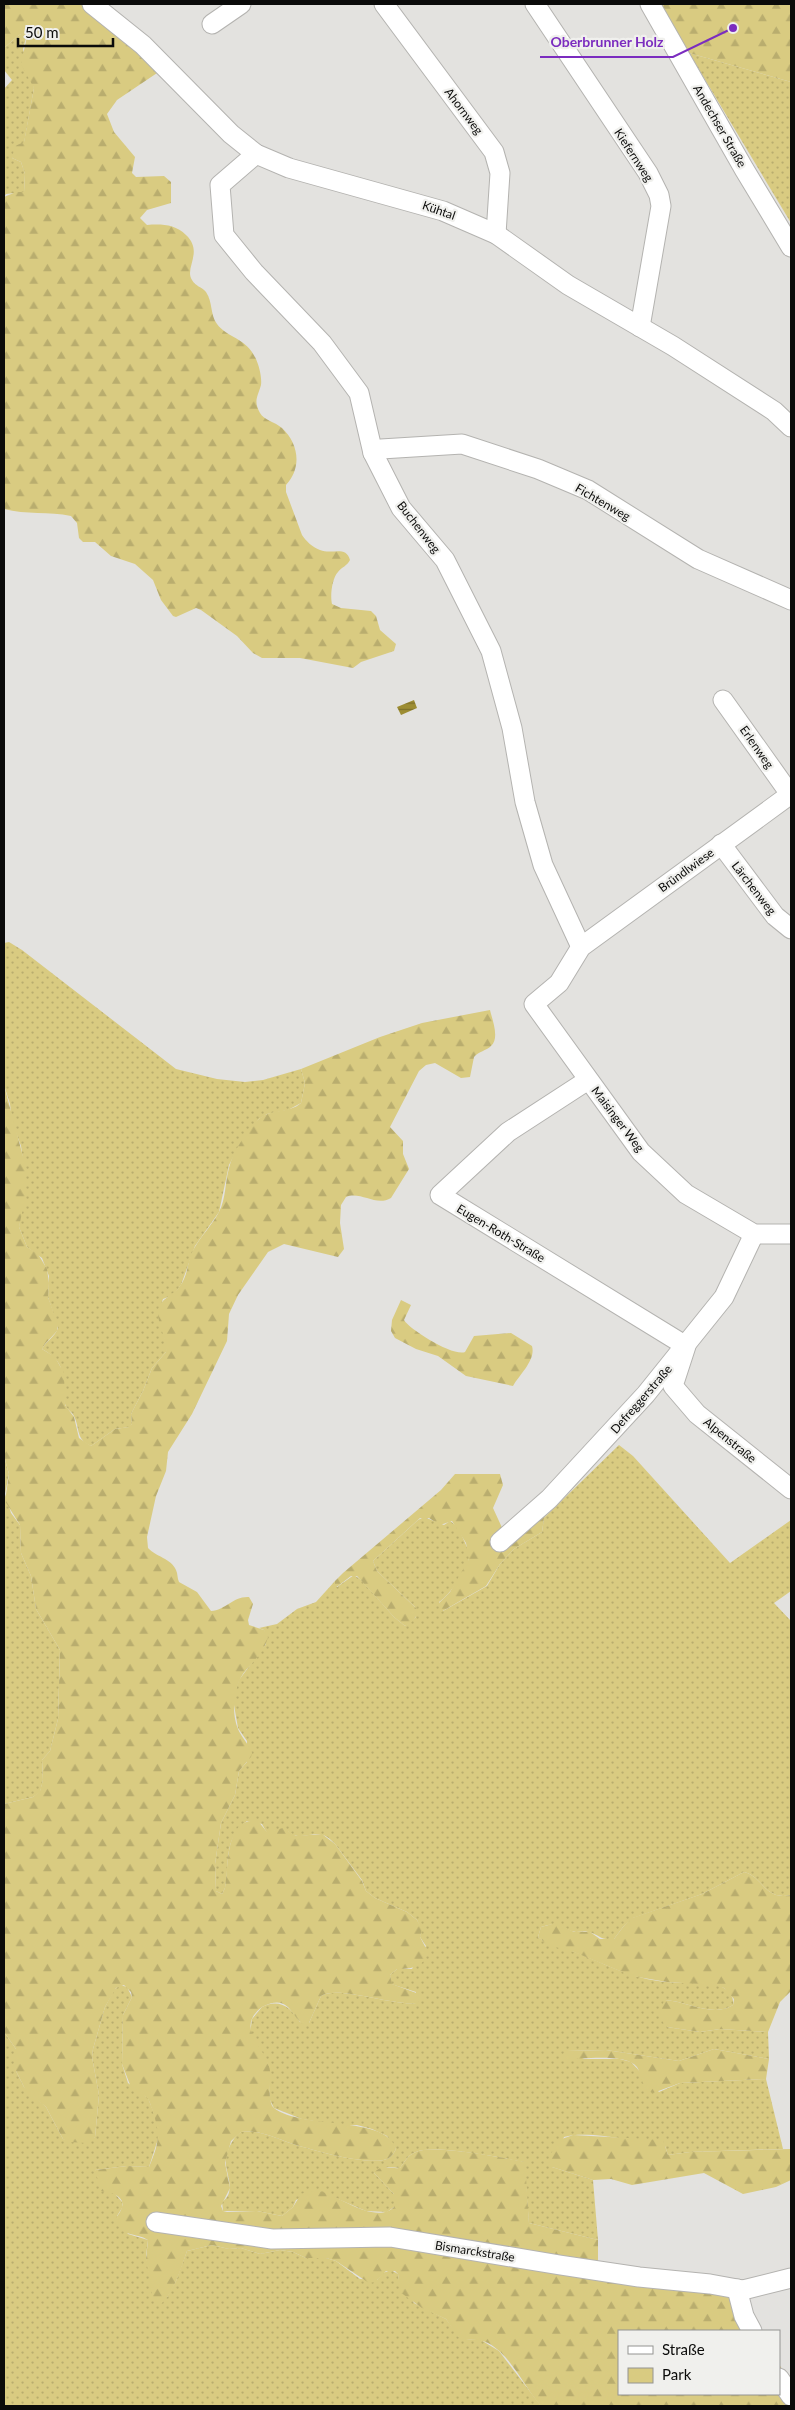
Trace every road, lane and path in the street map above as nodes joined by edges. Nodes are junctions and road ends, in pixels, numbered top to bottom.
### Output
1 (92, 4) edge
2 (241, 4) edge
3 (384, 4) edge
4 (535, 4) edge
5 (650, 4) edge
6 (212, 24) dead end
7 (256, 154) junction
8 (496, 234) junction
9 (791, 247) edge
10 (640, 327) junction
11 (791, 428) edge
12 (373, 453) junction
13 (791, 600) edge
14 (724, 700) dead end
15 (791, 794) edge
16 (721, 844) junction
17 (791, 929) edge
18 (581, 946) junction
19 (588, 1080) junction
20 (754, 1234) junction
21 (791, 1234) edge
22 (686, 1346) junction
23 (791, 1489) edge
24 (500, 1542) dead end
25 (156, 2222) dead end
26 (791, 2278) edge
27 (738, 2289) junction
28 (751, 2330) edge
29 (780, 2380) edge
30 (791, 2396) edge

1 - 7 street, Kühtal
2 - 6 street
3 - 8 street, Ahornweg
4 - 10 street, Kiefernweg
5 - 9 street, Andechser Straße
7 - 8 street, Kühtal
7 - 12 street, Buchenweg
8 - 10 street, Kühtal
10 - 11 street, Kühtal
12 - 13 street, Fichtenweg
12 - 18 street, Buchenweg
14 - 15 street, Erlenweg
15 - 16 street, Bründlwiese
16 - 17 street, Lärchenweg
16 - 18 street, Bründlwiese
18 - 19 street, Maisinger Weg
19 - 20 street, Maisinger Weg
19 - 22 street, Eugen-Roth-Straße
20 - 21 street
20 - 22 street, Defreggerstraße
22 - 23 street, Alpenstraße
22 - 24 street, Defreggerstraße
25 - 27 street, Bismarckstraße
26 - 27 street, Bismarckstraße
27 - 28 street
29 - 30 street

